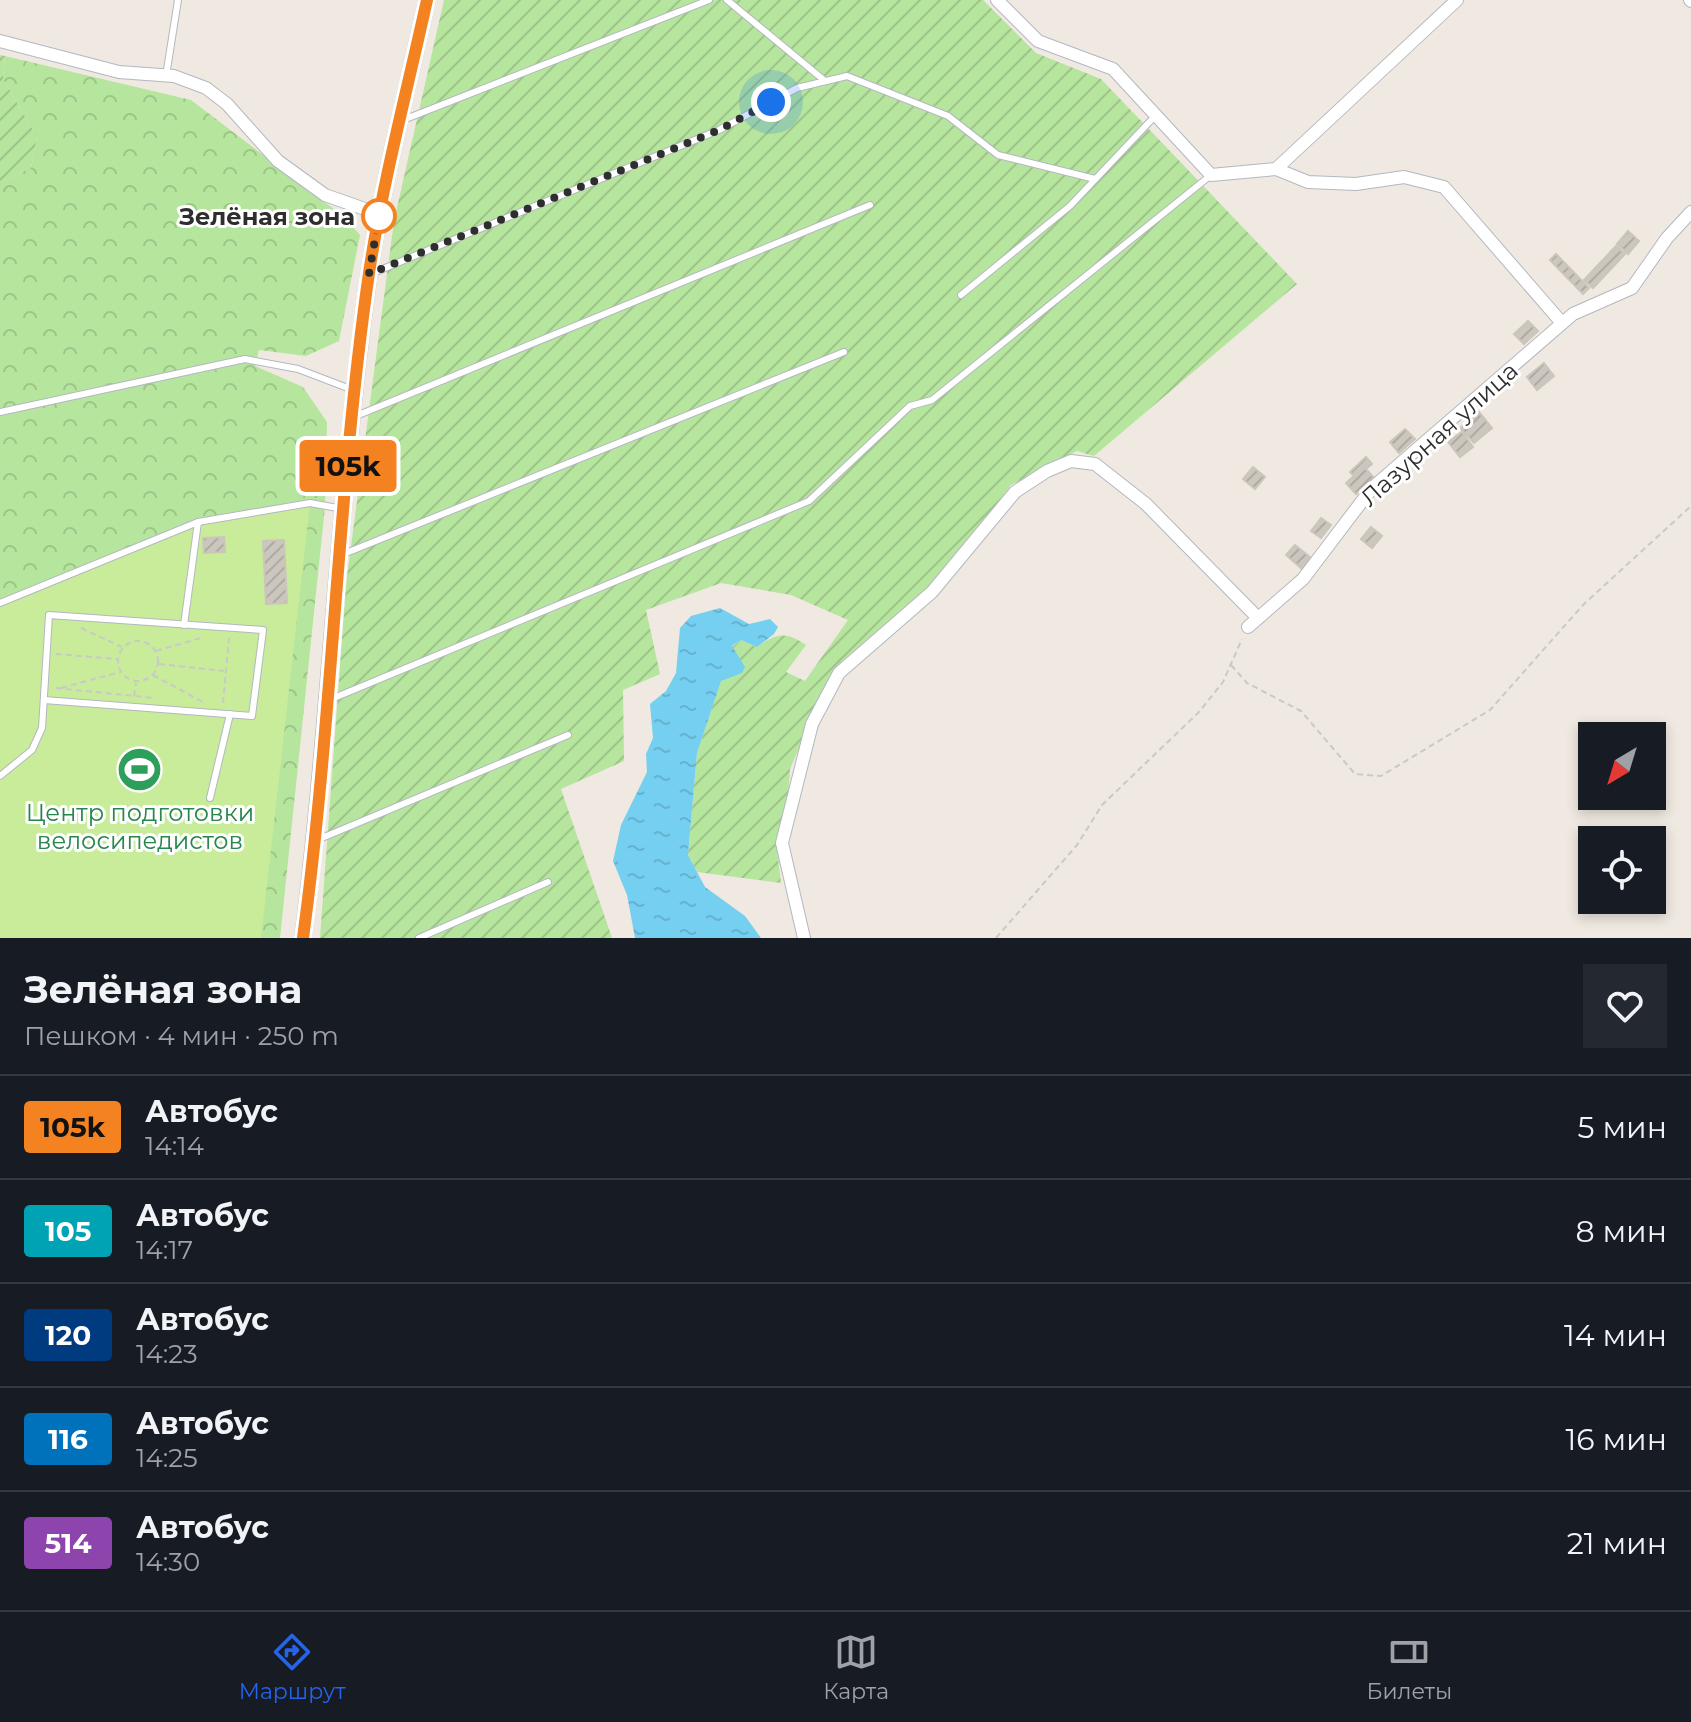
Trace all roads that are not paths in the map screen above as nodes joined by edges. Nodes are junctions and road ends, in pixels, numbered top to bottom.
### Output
1 (178, 0) edge
2 (427, 0) edge
3 (709, 0) edge
4 (727, 0) edge
5 (997, 0) edge
6 (1457, 0) edge
7 (0, 41) edge
8 (166, 76) junction
9 (825, 81) junction
10 (1156, 115) junction
11 (400, 121) junction
12 (1276, 169) junction
13 (1211, 175) junction
14 (1095, 179) junction
15 (870, 205) dead end
16 (1691, 212) edge
17 (379, 214) junction
18 (369, 274) junction
19 (961, 295) dead end
20 (1562, 323) junction
21 (844, 352) dead end
22 (356, 391) junction
23 (0, 412) edge
24 (353, 417) junction
25 (343, 509) junction
26 (198, 522) junction
27 (338, 556) junction
28 (0, 603) edge
29 (1258, 618) junction
30 (184, 625) junction
31 (1248, 627) road end
32 (44, 700) junction
33 (326, 701) junction
34 (230, 714) junction
35 (568, 735) dead end
36 (0, 776) edge
37 (210, 798) dead end
38 (316, 841) junction
39 (548, 882) dead end
40 (303, 938) edge
41 (419, 938) edge
42 (804, 938) edge

1 - 8 lane
2 - 11 main road
3 - 11 lane
4 - 9 lane
5 - 10 street
6 - 12 street
7 - 8 street
8 - 17 street
9 - 14 lane
9 - 18 lane
10 - 13 street
10 - 14 lane
11 - 17 main road
12 - 13 street
12 - 20 street
13 - 33 lane
14 - 19 lane
15 - 24 lane
16 - 20 street, Лазурная улица
17 - 18 main road
18 - 22 main road
20 - 29 street, Лазурная улица
21 - 27 lane
22 - 23 lane
22 - 24 main road
24 - 25 main road
25 - 26 lane
25 - 27 main road
26 - 28 lane
26 - 30 lane
27 - 33 main road
29 - 31 street, Лазурная улица
29 - 42 street
30 - 32 lane
30 - 34 lane
32 - 34 lane
32 - 36 lane
33 - 38 main road
34 - 37 lane
35 - 38 lane
38 - 40 main road
39 - 41 lane

